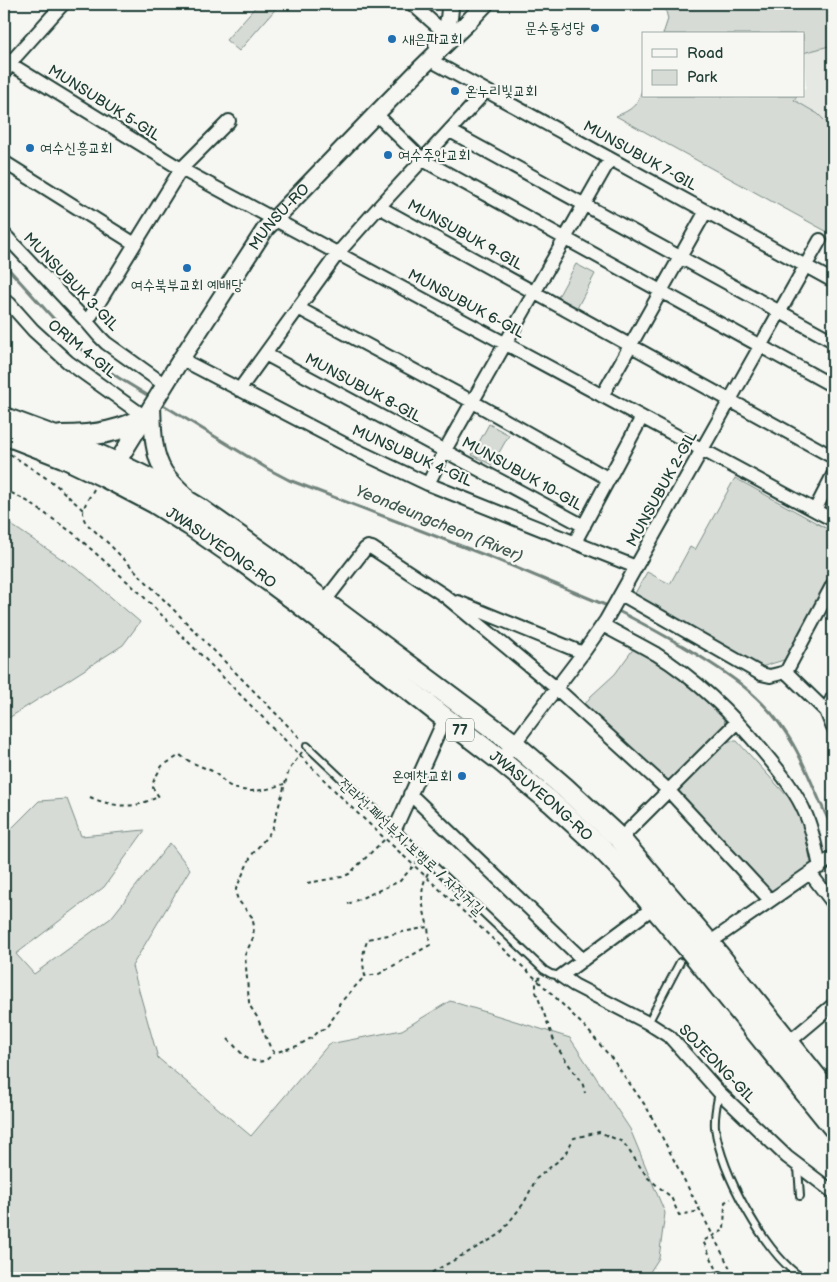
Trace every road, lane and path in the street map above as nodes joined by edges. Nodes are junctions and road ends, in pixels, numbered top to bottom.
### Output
1 (63, 4) edge
2 (412, 4) edge
3 (440, 4) edge
4 (450, 4) edge
5 (460, 4) edge
6 (485, 4) edge
7 (469, 21) junction
8 (445, 33) junction
9 (425, 64) junction
10 (6, 66) edge
11 (486, 90) junction
12 (376, 114) junction
13 (229, 121) dead end
14 (450, 130) junction
15 (610, 159) junction
16 (422, 160) junction
17 (4, 162) edge
18 (181, 169) junction
19 (584, 204) junction
20 (379, 207) junction
21 (706, 211) junction
22 (274, 219) junction
23 (4, 234) edge
24 (565, 238) junction
25 (820, 240) dead end
26 (135, 244) junction
27 (338, 253) junction
28 (680, 257) junction
29 (805, 266) junction
30 (833, 281) edge
31 (661, 291) junction
32 (535, 292) junction
33 (5, 301) edge
34 (298, 308) junction
35 (780, 312) junction
36 (87, 322) junction
37 (833, 341) edge
38 (505, 344) junction
39 (631, 345) junction
40 (760, 346) junction
41 (266, 354) junction
42 (182, 359) junction
43 (165, 385) junction
44 (833, 386) edge
45 (239, 390) junction
46 (602, 396) junction
47 (730, 400) junction
48 (473, 402) junction
49 (149, 411) junction
50 (4, 418) edge
51 (642, 418) junction
52 (4, 434) edge
53 (62, 445) junction
54 (446, 450) junction
55 (702, 450) junction
56 (9, 453) dead end
57 (833, 457) edge
58 (112, 471) junction
59 (833, 475) edge
60 (609, 479) junction
61 (428, 484) junction
62 (4, 489) edge
63 (90, 498) dead end
64 (197, 507) junction
65 (83, 510) junction
66 (815, 510) junction
67 (833, 520) edge
68 (584, 526) junction
69 (575, 542) junction
70 (636, 567) junction
71 (833, 584) edge
72 (621, 594) junction
73 (445, 596) junction
74 (324, 602) junction
75 (604, 622) junction
76 (583, 653) junction
77 (786, 672) junction
78 (556, 688) junction
79 (833, 697) edge
80 (826, 711) junction
81 (445, 718) junction
82 (737, 722) junction
83 (833, 728) edge
84 (514, 744) junction
85 (307, 746) junction
86 (300, 755) junction
87 (501, 760) junction
88 (284, 784) junction
89 (668, 790) junction
90 (410, 794) junction
91 (558, 794) junction
92 (90, 798) dead end
93 (395, 829) junction
94 (385, 839) junction
95 (620, 839) junction
96 (423, 855) junction
97 (832, 858) edge
98 (413, 866) junction
99 (815, 870) junction
100 (426, 877) junction
101 (307, 883) dead end
102 (770, 900) junction
103 (833, 902) edge
104 (348, 904) dead end
105 (654, 907) junction
106 (428, 927) junction
107 (708, 943) junction
108 (583, 960) junction
109 (680, 962) dead end
110 (365, 976) junction
111 (561, 976) junction
112 (537, 980) junction
113 (833, 1005) edge
114 (648, 1023) junction
115 (228, 1039) dead end
116 (788, 1042) junction
117 (274, 1052) junction
118 (719, 1092) junction
119 (585, 1093) dead end
120 (833, 1098) edge
121 (833, 1127) edge
122 (798, 1166) junction
123 (833, 1192) edge
124 (738, 1195) junction
125 (800, 1196) dead end
126 (700, 1211) junction
127 (713, 1236) junction
128 (791, 1275) edge
129 (718, 1277) edge
130 (426, 1278) edge
131 (734, 1278) edge
132 (802, 1278) edge

1 - 10 street
2 - 8 street
3 - 8 street
4 - 8 street
5 - 7 street
6 - 7 street
7 - 9 street
8 - 9 street
9 - 11 street, MUNSUBUK 7-GIL
9 - 12 street, MUNSU-RO
10 - 18 street, MUNSUBUK 5-GIL
11 - 14 street, MUNSUBUK 9-GIL
11 - 15 street, MUNSUBUK 7-GIL
12 - 16 street
12 - 22 street, MUNSU-RO
13 - 18 street
14 - 16 street, MUNSUBUK 9-GIL
14 - 19 street
15 - 19 street, MUNSUBUK 10-GIL
15 - 21 street, MUNSUBUK 7-GIL
16 - 20 street, MUNSUBUK 9-GIL
16 - 24 street
17 - 26 street
18 - 22 street, MUNSUBUK 5-GIL
18 - 26 street
19 - 24 street, MUNSUBUK 10-GIL
19 - 28 street
20 - 27 street, MUNSUBUK 9-GIL
20 - 32 street, MUNSUBUK 9-GIL
21 - 28 street
21 - 29 street, MUNSUBUK 7-GIL
22 - 27 street, MUNSUBUK 6-GIL
22 - 42 street, MUNSU-RO
23 - 36 street, MUNSUBUK 3-GIL
24 - 31 street
24 - 32 street, MUNSUBUK 10-GIL
25 - 29 street, MUNSUBUK 2-GIL
26 - 36 street
27 - 34 street
27 - 38 street, MUNSUBUK 6-GIL
28 - 31 street
28 - 35 street
29 - 30 street, MUNSUBUK 7-GIL
29 - 35 street, MUNSUBUK 2-GIL
31 - 39 street
31 - 40 street
32 - 38 street, MUNSUBUK 10-GIL
32 - 39 street, MUNSUBUK 9-GIL
33 - 49 street, ORIM 4-GIL
34 - 41 street
34 - 48 street
35 - 37 street
35 - 40 street, MUNSUBUK 2-GIL
36 - 43 street, MUNSUBUK 3-GIL
38 - 46 street, MUNSUBUK 6-GIL
38 - 48 street, MUNSUBUK 10-GIL
39 - 46 street
39 - 47 street, MUNSUBUK 9-GIL
40 - 44 street
40 - 47 street, MUNSUBUK 2-GIL
41 - 45 street
41 - 54 street, MUNSUBUK 8-GIL
42 - 43 street, MUNSU-RO
42 - 45 street, MUNSUBUK 4-GIL
43 - 49 street, MUNSU-RO
45 - 61 street, MUNSUBUK 4-GIL
46 - 51 street, MUNSUBUK 6-GIL
47 - 55 street, MUNSUBUK 2-GIL
47 - 57 street
48 - 54 street, MUNSUBUK 10-GIL
48 - 60 street
49 - 53 main road
49 - 58 street
49 - 64 street
50 - 53 main road, JWASUYEONG-RO / 77
51 - 55 street, MUNSUBUK 6-GIL
51 - 60 street
52 - 53 main road, JWASUYEONG-RO / 77
53 - 58 main road, JWASUYEONG-RO / 77
54 - 61 street, MUNSUBUK 10-GIL
54 - 68 street, MUNSUBUK 10-GIL
55 - 66 street, MUNSUBUK 6-GIL
55 - 70 street, MUNSUBUK 2-GIL
56 - 65 path
58 - 64 main road, JWASUYEONG-RO / 77
58 - 81 main road, JWASUYEONG-RO / 77
59 - 66 street
60 - 68 street
61 - 69 street, MUNSUBUK 4-GIL
62 - 86 path, 전라선 폐선부지 보행로 / 자전거길
63 - 65 path
64 - 74 main road, JWASUYEONG-RO / 77
65 - 85 path
66 - 67 street, MUNSUBUK 6-GIL
68 - 69 street
69 - 70 street, MUNSUBUK 4-GIL
70 - 72 street, MUNSUBUK 2-GIL
71 - 77 street
72 - 75 street, MUNSUBUK 2-GIL
72 - 77 street
73 - 74 street
73 - 76 street
73 - 78 street
74 - 84 main road, JWASUYEONG-RO / 77
75 - 76 street
75 - 82 street
76 - 78 street
77 - 80 street
78 - 84 street
78 - 89 street
79 - 80 street
80 - 83 street
81 - 87 main road, JWASUYEONG-RO / 77
81 - 90 street
82 - 89 street
82 - 99 street
84 - 87 street
84 - 91 main road, JWASUYEONG-RO / 77
85 - 86 path
85 - 93 lane
86 - 88 path
86 - 94 path, 전라선 폐선부지 보행로 / 자전거길
87 - 91 main road, JWASUYEONG-RO / 77
88 - 92 path
88 - 117 path
89 - 95 street
89 - 102 street
90 - 93 street
90 - 108 street
91 - 95 main road, JWASUYEONG-RO / 77
91 - 105 main road, JWASUYEONG-RO / 77
93 - 96 lane
94 - 98 path, 전라선 폐선부지 보행로 / 자전거길
94 - 101 path
95 - 107 main road, JWASUYEONG-RO / 77
96 - 98 path
96 - 111 lane
97 - 99 street
98 - 100 path, 전라선 폐선부지 보행로 / 자전거길
98 - 104 path
99 - 102 street
99 - 103 street
100 - 106 path
100 - 112 path, 전라선 폐선부지 보행로 / 자전거길
102 - 107 street
105 - 108 street
105 - 121 main road, JWASUYEONG-RO / 77
106 - 110 path
106 - 110 path
107 - 116 main road, JWASUYEONG-RO / 77
108 - 111 street
109 - 114 lane
110 - 117 path
111 - 114 street, SOJEONG-GIL
112 - 119 path
112 - 126 path, 전라선 폐선부지 보행로 / 자전거길
113 - 116 street
114 - 118 street, SOJEONG-GIL
115 - 117 path
116 - 120 main road, JWASUYEONG-RO / 77
118 - 122 street, SOJEONG-GIL
118 - 124 lane
122 - 123 street, SOJEONG-GIL
122 - 125 lane
124 - 127 path
124 - 128 lane
126 - 127 path, 전라선 폐선부지 보행로 / 자전거길
126 - 130 path
127 - 129 path
127 - 131 path, 전라선 폐선부지 보행로 / 자전거길
128 - 132 lane

